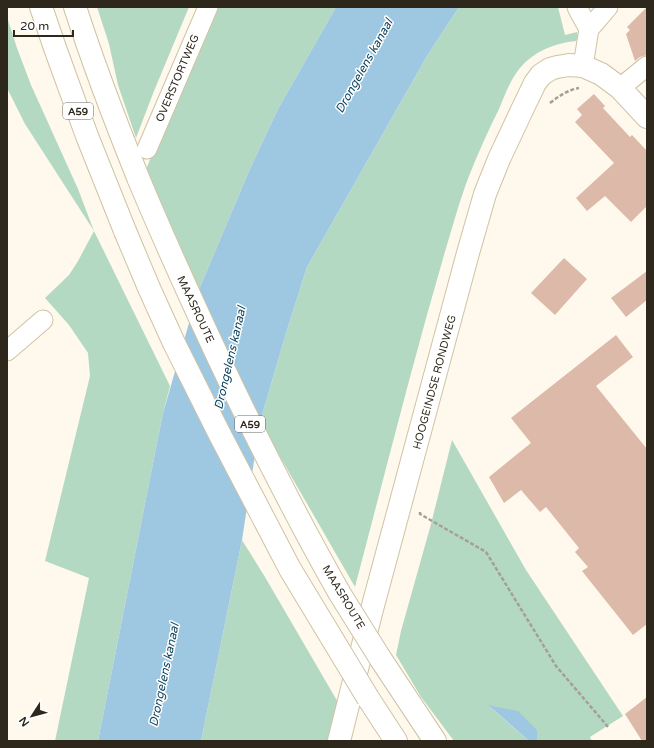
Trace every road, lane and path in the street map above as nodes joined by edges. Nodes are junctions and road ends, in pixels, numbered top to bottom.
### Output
1 (41, 7) edge
2 (75, 7) edge
3 (208, 7) edge
4 (577, 7) edge
5 (608, 7) edge
6 (589, 29) junction
7 (583, 66) junction
8 (647, 66) edge
9 (578, 88) dead end
10 (620, 88) junction
11 (546, 109) dead end
12 (647, 117) edge
13 (147, 149) dead end
14 (43, 320) dead end
15 (7, 351) edge
16 (420, 514) dead end
17 (609, 728) dead end
18 (339, 741) edge
19 (396, 741) edge
20 (435, 741) edge

1 - 19 main road, A59, bridge
2 - 20 main road, MAASROUTE / A59, bridge
3 - 13 street, OVERSTORTWEG
4 - 6 street
5 - 6 street
6 - 7 street
7 - 10 main road
7 - 18 main road, HOOGEINDSE RONDWEG
8 - 10 street
9 - 11 path
10 - 12 main road
14 - 15 street
16 - 17 path

